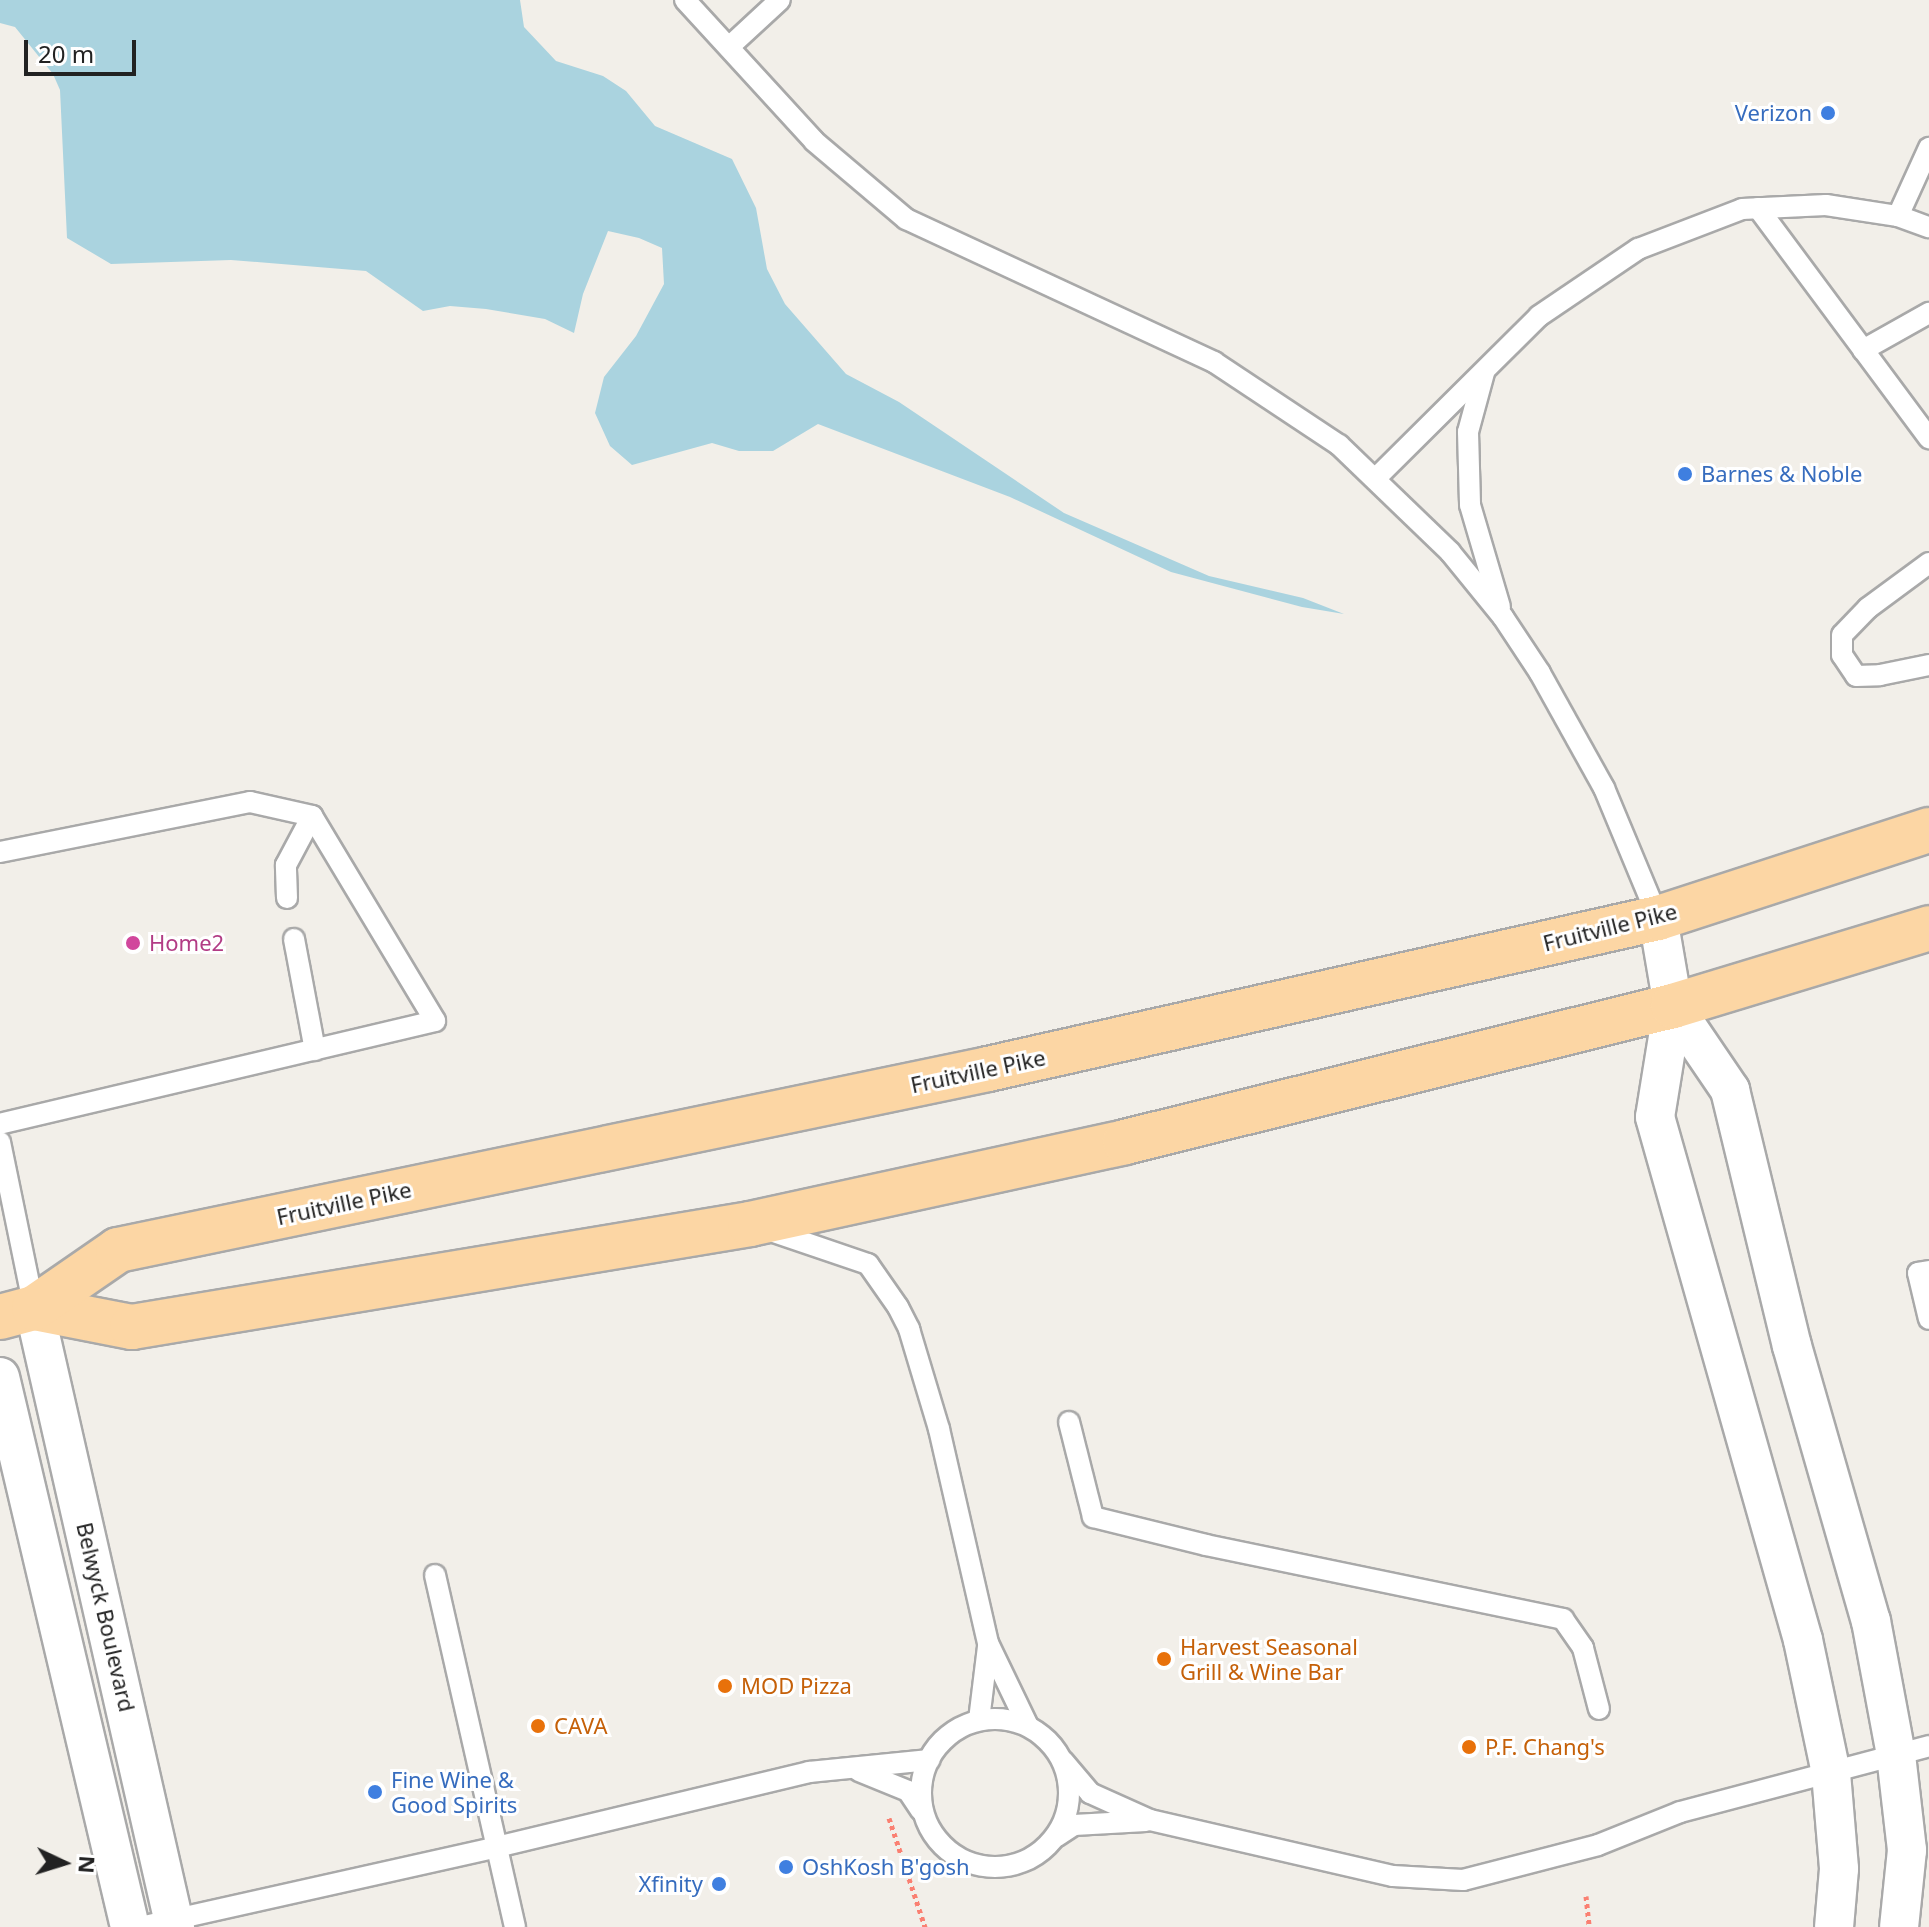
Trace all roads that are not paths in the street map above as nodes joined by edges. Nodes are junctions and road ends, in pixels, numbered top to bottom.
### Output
1 (685, 0) edge
2 (780, 0) edge
3 (729, 47) junction
4 (1929, 148) edge
5 (1758, 208) junction
6 (1898, 216) junction
7 (1929, 227) edge
8 (1929, 313) edge
9 (1863, 350) junction
10 (1485, 370) junction
11 (1929, 438) edge
12 (1375, 479) junction
13 (1929, 563) edge
14 (1503, 617) junction
15 (1929, 665) edge
16 (312, 816) junction
17 (1929, 830) edge
18 (0, 852) edge
19 (287, 898) dead end
20 (1658, 918) junction
21 (1929, 928) edge
22 (294, 939) dead end
23 (1673, 1006) junction
24 (315, 1050) junction
25 (0, 1124) edge
26 (0, 1142) edge
27 (750, 1224) junction
28 (1929, 1271) edge
29 (17, 1313) edge
30 (1929, 1319) edge
31 (0, 1377) edge
32 (1069, 1422) dead end
33 (435, 1575) dead end
34 (988, 1643) junction
35 (1599, 1709) dead end
36 (979, 1720) junction
37 (1028, 1726) junction
38 (1913, 1751) edge
39 (929, 1760) junction
40 (1063, 1761) junction
41 (851, 1768) junction
42 (1831, 1773) junction
43 (923, 1812) junction
44 (1150, 1820) junction
45 (1056, 1836) junction
46 (497, 1847) junction
47 (162, 1924) edge
48 (130, 1927) edge
49 (515, 1927) edge
50 (1834, 1927) edge
51 (1899, 1927) edge

1 - 3 lane
2 - 3 lane
3 - 12 lane
4 - 6 lane
5 - 6 lane
5 - 9 lane
5 - 10 lane
6 - 7 lane
8 - 9 lane
9 - 11 lane
10 - 12 lane
10 - 14 lane
12 - 14 lane
13 - 15 lane
14 - 20 lane
16 - 18 lane
16 - 19 lane
16 - 24 lane
17 - 20 main road, Fruitville Pike
20 - 23 street
20 - 29 main road, Fruitville Pike
21 - 23 main road
22 - 24 lane
23 - 27 main road
23 - 38 street
23 - 42 street
24 - 25 lane
26 - 29 lane
27 - 29 main road
27 - 34 lane
28 - 30 lane
29 - 47 street, Belwyck Boulevard
31 - 48 street
32 - 35 lane
33 - 46 lane
34 - 36 lane
34 - 37 lane
36 - 37 lane
36 - 39 lane
37 - 40 lane
38 - 42 lane
38 - 51 street
39 - 41 lane
39 - 43 lane
40 - 44 lane
40 - 45 lane
41 - 43 lane
41 - 46 lane
42 - 44 lane
42 - 50 street
43 - 45 lane
44 - 45 lane
46 - 47 lane
46 - 49 lane

